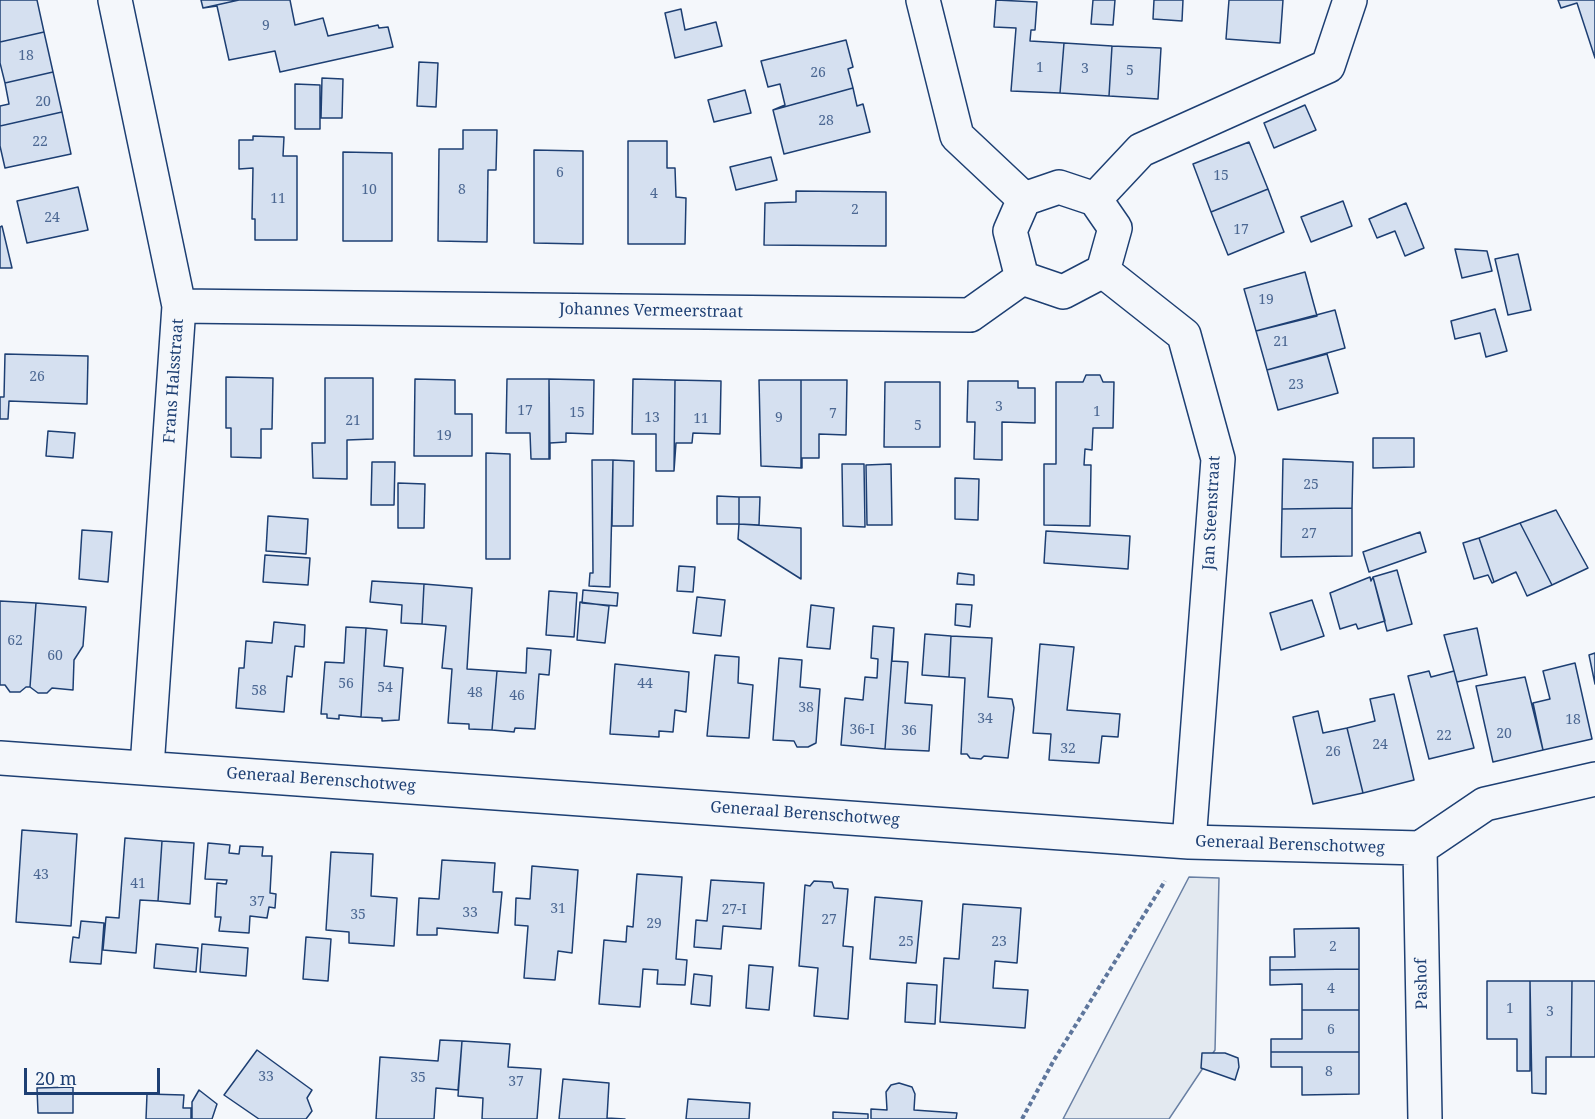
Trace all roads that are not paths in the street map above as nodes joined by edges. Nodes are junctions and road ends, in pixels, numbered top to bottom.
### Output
1 (115, 0) edge
2 (923, 0) edge
3 (1350, 0) edge
4 (1024, 199) junction
5 (1095, 199) junction
6 (1103, 271) junction
7 (1022, 278) junction
8 (179, 306) junction
9 (0, 758) edge
10 (147, 767) junction
11 (1595, 778) edge
12 (1189, 842) junction
13 (1420, 848) junction
14 (1425, 1119) edge

1 - 8 street, Frans Halsstraat
2 - 4 street
3 - 5 street
4 - 5 street
4 - 7 street
5 - 6 street
6 - 7 street
6 - 12 street, Jan Steenstraat
7 - 8 street, Johannes Vermeerstraat
8 - 10 street, Frans Halsstraat
9 - 10 street, Generaal Berenschotweg
10 - 12 street, Generaal Berenschotweg
11 - 13 street
12 - 13 street, Generaal Berenschotweg
13 - 14 street, Pashof

